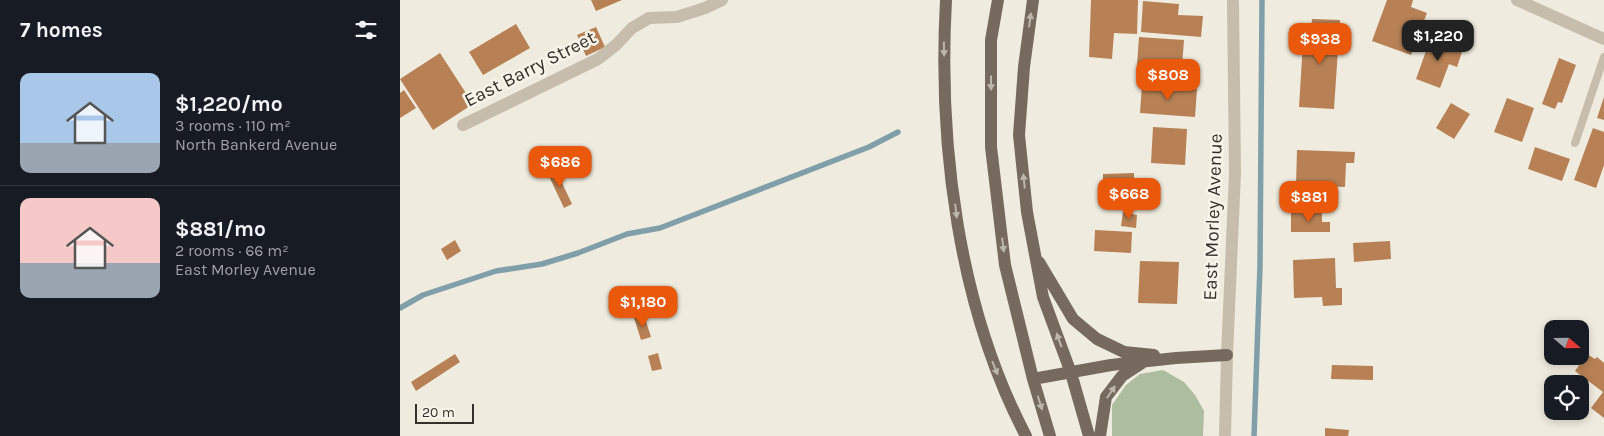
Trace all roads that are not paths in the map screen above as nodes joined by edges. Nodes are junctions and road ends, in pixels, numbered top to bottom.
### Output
1 (722, 0) edge
2 (946, 0) edge
3 (998, 0) edge
4 (1033, 0) edge
5 (1517, 0) edge
6 (1230, 2) edge
7 (1604, 39) edge
8 (1604, 57) edge
9 (463, 125) dead end
10 (1575, 143) dead end
11 (1034, 252) junction
12 (1227, 355) junction
13 (1176, 358) junction
14 (1145, 361) junction
15 (1071, 372) junction
16 (1033, 379) junction
17 (1026, 436) edge
18 (1050, 436) edge
19 (1089, 436) edge
20 (1100, 436) edge
21 (1225, 436) edge

1 - 9 street, East Barry Street
2 -> 17 main road
3 -> 16 main road
11 -> 4 main road
5 - 7 street
6 - 12 street, East Morley Avenue
8 - 10 lane
11 - 13 main road
15 -> 11 main road
12 - 13 main road
12 - 21 street, East Morley Avenue
13 - 14 main road
14 - 15 main road
20 -> 14 main road
15 - 16 main road
15 - 19 main road
16 -> 18 main road

